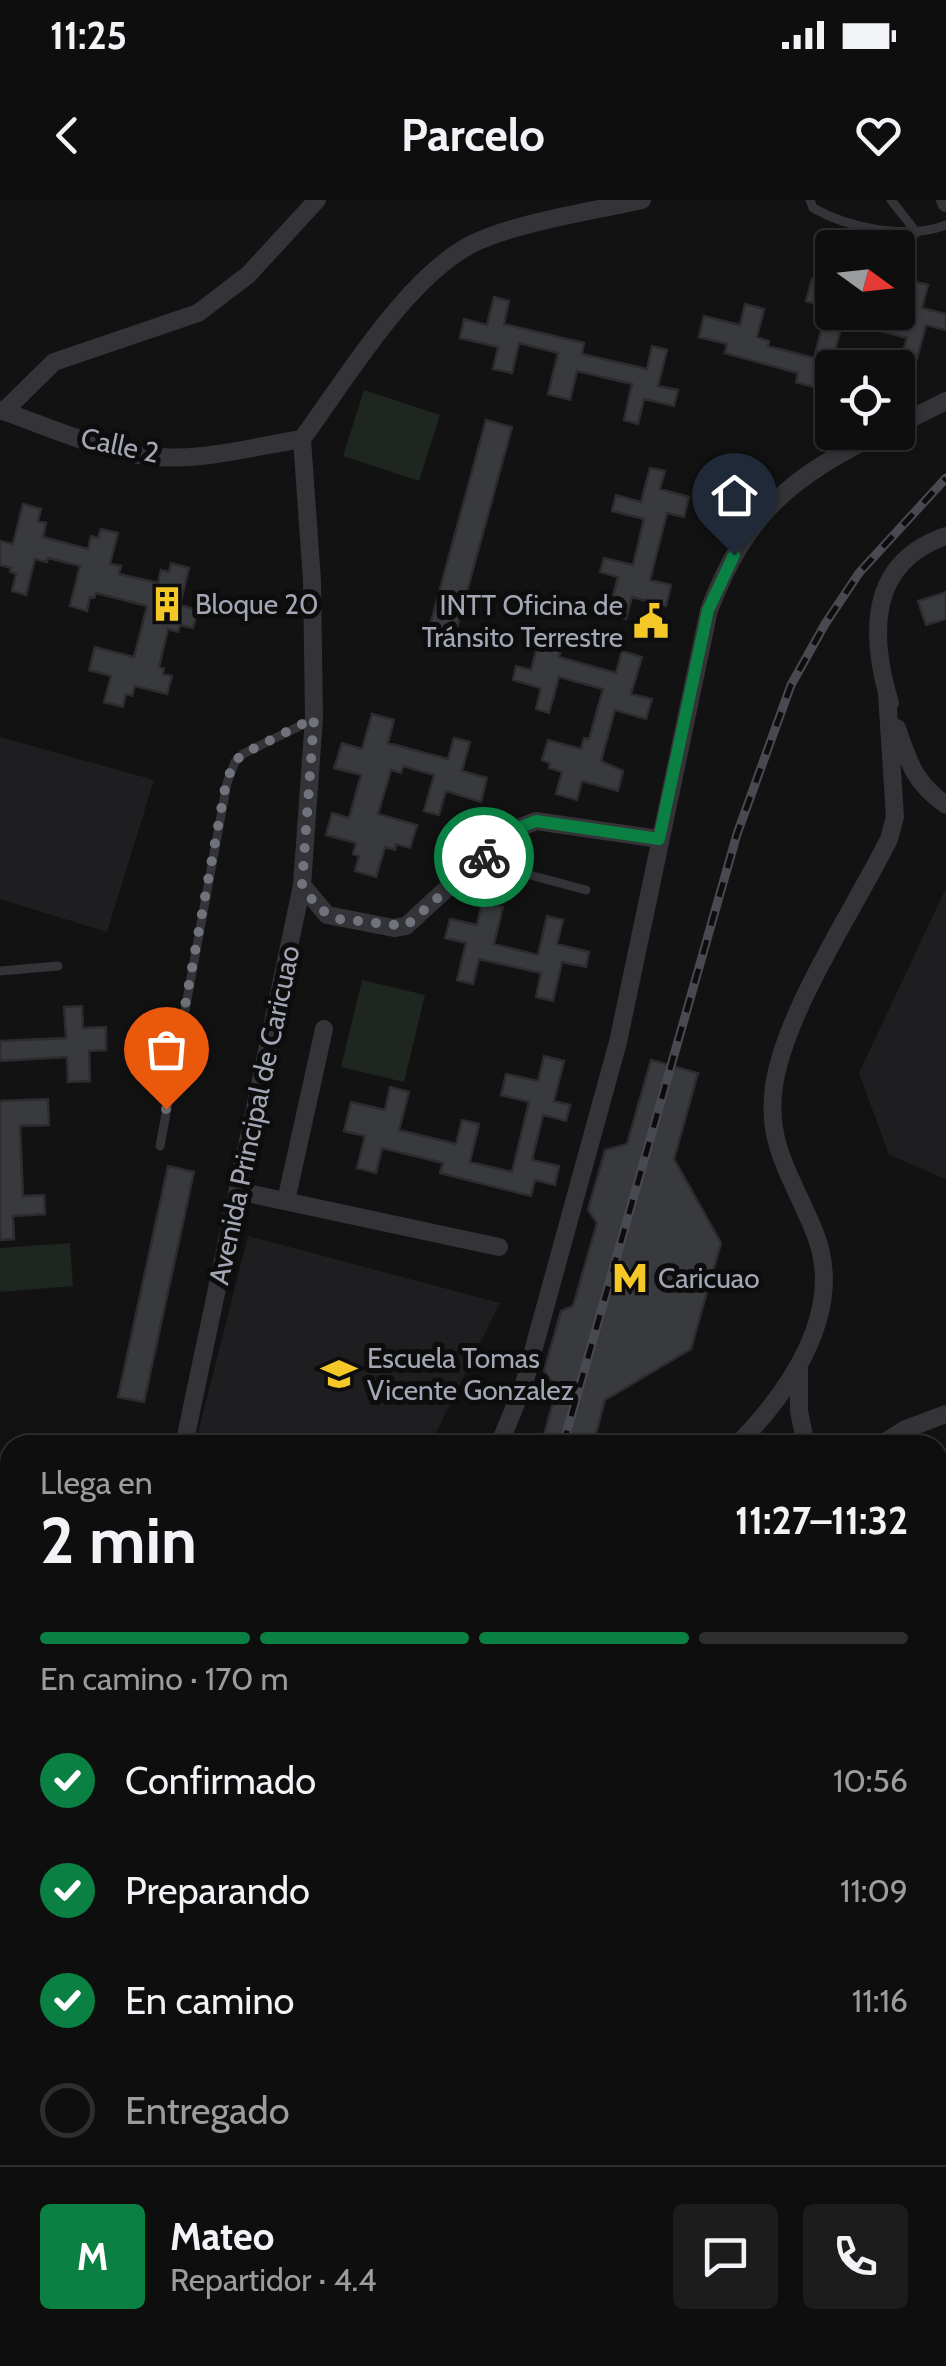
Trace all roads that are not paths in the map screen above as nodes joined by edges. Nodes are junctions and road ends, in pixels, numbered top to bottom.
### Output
1 (317, 200) edge
2 (642, 200) edge
3 (810, 200) edge
4 (891, 200) edge
5 (946, 225) edge
6 (917, 233) junction
7 (946, 401) edge
8 (2, 410) edge
9 (915, 416) edge
10 (302, 439) junction
11 (846, 450) edge
12 (946, 536) edge
13 (887, 694) junction
14 (314, 718) junction
15 (946, 805) edge
16 (659, 839) junction
17 (484, 856) junction
18 (302, 885) junction
19 (586, 890) dead end
20 (58, 966) dead end
21 (0, 972) edge
22 (324, 1029) dead end
23 (160, 1146) dead end
24 (238, 1190) junction
25 (286, 1201) junction
26 (499, 1247) dead end
27 (799, 1367) junction
28 (946, 1414) edge
29 (186, 1435) edge
30 (503, 1435) edge
31 (746, 1435) edge
32 (804, 1435) edge
33 (911, 1435) edge

1 - 8 street
2 - 10 street
3 - 6 lane
4 - 6 lane
5 - 6 lane
7 - 9 street
8 - 10 street, Calle 2
10 - 14 street, Avenida Principal de Caricuao
11 - 16 street
12 - 13 street
13 - 15 street
13 - 27 street
14 - 18 street, Avenida Principal de Caricuao
14 - 23 lane
16 - 17 street
16 - 30 street
17 - 18 street
17 - 19 lane
18 - 24 street, Avenida Principal de Caricuao
20 - 21 lane
22 - 25 street
24 - 25 street
24 - 29 street, Avenida Principal de Caricuao
25 - 26 street
27 - 31 street
27 - 32 street
28 - 33 street

